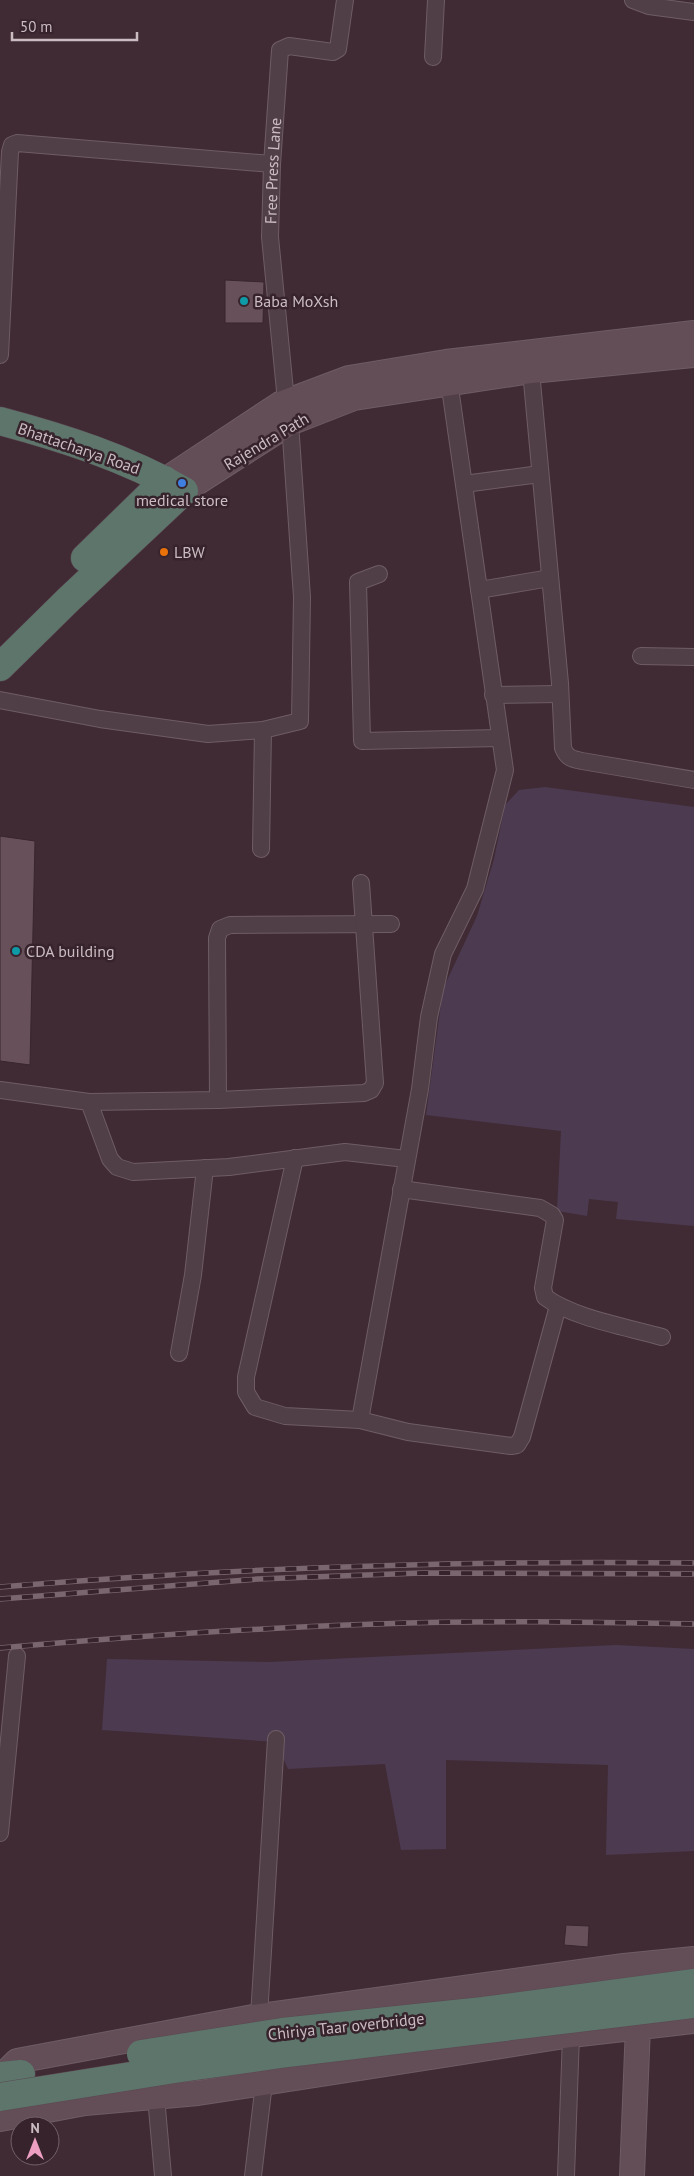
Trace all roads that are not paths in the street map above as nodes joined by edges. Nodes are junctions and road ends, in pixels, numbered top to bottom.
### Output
1 (345, 0) edge
2 (436, 0) edge
3 (633, 0) edge
4 (694, 12) edge
5 (433, 57) dead end
6 (272, 164) junction
7 (694, 333) edge
8 (0, 355) edge
9 (694, 355) edge
10 (531, 371) junction
11 (448, 373) junction
12 (288, 412) junction
13 (0, 421) edge
14 (0, 436) edge
15 (540, 474) junction
16 (464, 484) junction
17 (168, 491) junction
18 (379, 574) dead end
19 (550, 578) junction
20 (479, 590) junction
21 (0, 642) edge
22 (641, 656) dead end
23 (694, 657) edge
24 (0, 667) edge
25 (560, 694) junction
26 (493, 695) junction
27 (0, 700) edge
28 (263, 730) junction
29 (499, 738) junction
30 (694, 780) edge
31 (261, 848) dead end
32 (361, 883) dead end
33 (391, 924) dead end
34 (364, 925) junction
35 (0, 1090) edge
36 (218, 1100) junction
37 (89, 1102) junction
38 (295, 1158) junction
39 (406, 1159) junction
40 (205, 1168) junction
41 (401, 1190) junction
42 (558, 1306) junction
43 (662, 1337) dead end
44 (179, 1353) dead end
45 (360, 1420) junction
46 (17, 1656) dead end
47 (276, 1739) dead end
48 (0, 1833) edge
49 (694, 1959) edge
50 (528, 1979) junction
51 (694, 1983) edge
52 (694, 2004) edge
53 (312, 2009) junction
54 (259, 2016) junction
55 (694, 2021) edge
56 (638, 2026) junction
57 (571, 2035) junction
58 (533, 2041) junction
59 (310, 2076) junction
60 (6, 2081) edge
61 (264, 2083) junction
62 (156, 2096) junction
63 (0, 2119) edge
64 (163, 2176) edge
65 (253, 2176) edge
66 (566, 2176) edge
67 (632, 2176) edge

1 - 6 street, Free Press Lane
2 - 5 street
3 - 4 street
6 - 8 street
6 - 12 street, Free Press Lane
7 - 11 street, Rajendra Path
9 - 10 street, Rajendra Path
10 - 11 street, Rajendra Path
10 - 15 street
11 - 12 street, Rajendra Path
11 - 16 street
12 - 17 street, Rajendra Path
12 - 28 street, Free Press Lane
13 - 17 highway, Bhattacharya Road
14 - 17 highway, Bhattacharya Road
15 - 16 street
15 - 19 street
16 - 20 street
17 - 21 highway, Rajendra Path
17 - 24 highway, Rajendra Path
18 - 29 street
19 - 20 street
19 - 25 street
20 - 26 street
22 - 23 street
25 - 26 street
25 - 30 street
26 - 29 street
27 - 28 street
28 - 31 street
29 - 39 street
32 - 34 street
33 - 34 street
34 - 36 street
34 - 36 street
35 - 37 street
36 - 37 street
37 - 40 street
38 - 39 street
38 - 40 street
38 - 45 street
39 - 41 street
40 - 44 street
41 - 42 street
41 - 45 street
42 - 43 street
42 - 45 street
46 - 48 street
47 - 54 street
49 - 50 street
50 - 53 street
50 - 58 street
51 - 60 highway, Chiriya Taar overbridge, bridge
52 - 60 highway, Chiriya Taar overbridge, bridge
53 - 54 street
53 - 59 street
54 - 60 street
55 - 56 street
56 - 57 street
56 - 67 street
57 - 58 street
57 - 66 street
58 - 59 street
59 - 61 street
61 - 62 street
61 - 65 street
62 - 63 street
62 - 64 street

